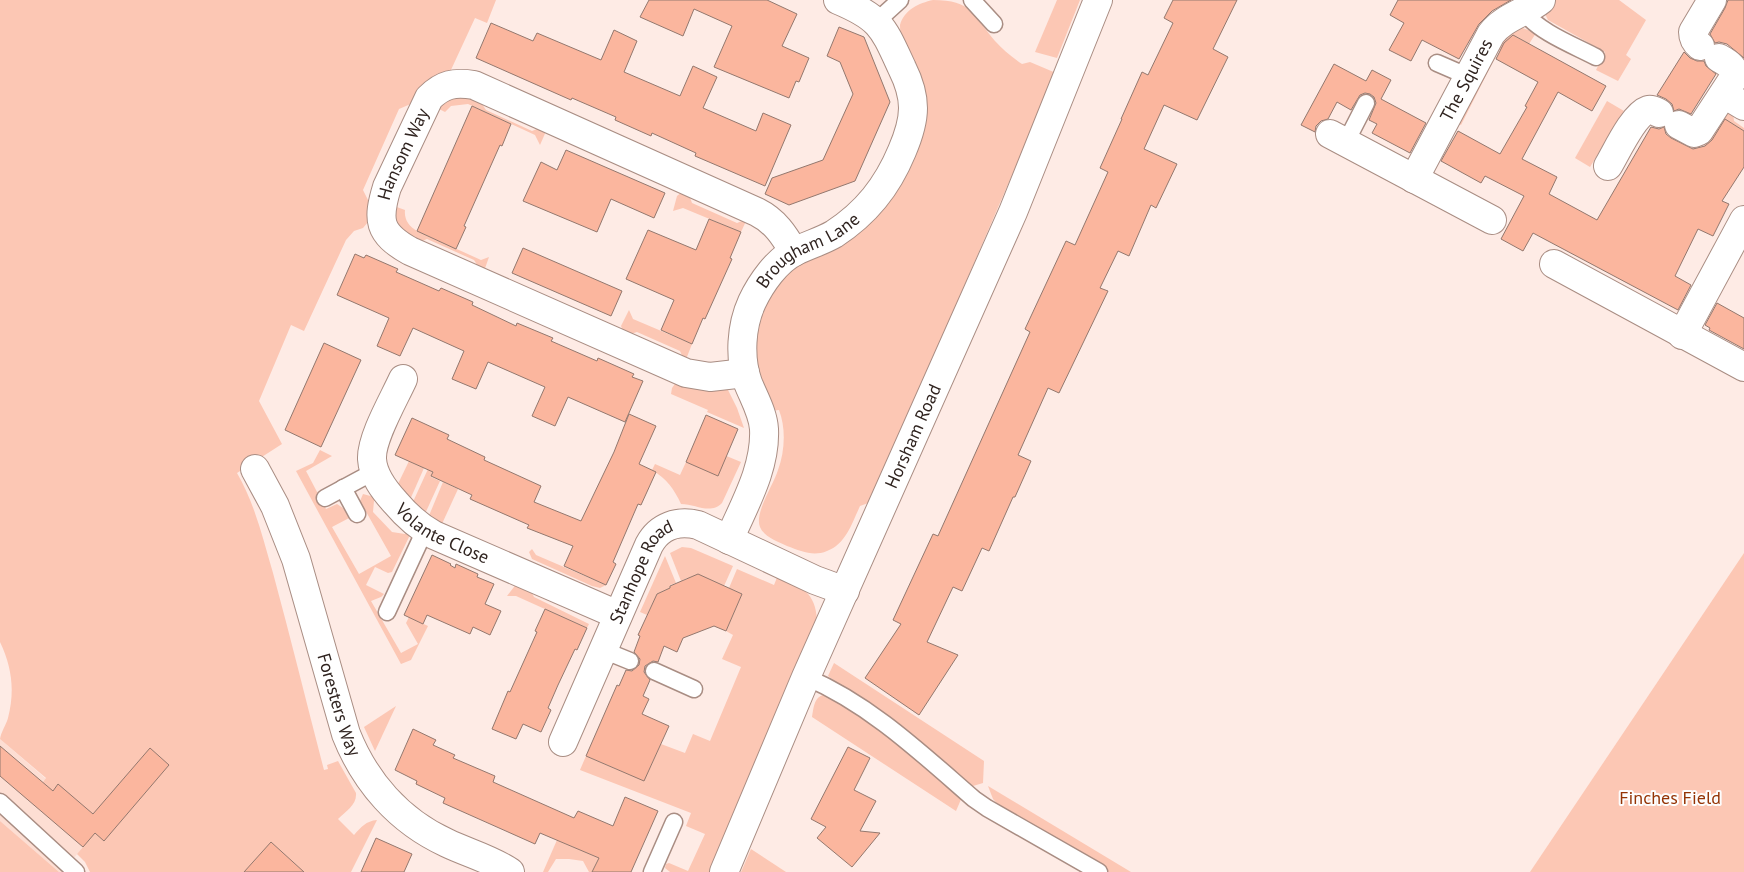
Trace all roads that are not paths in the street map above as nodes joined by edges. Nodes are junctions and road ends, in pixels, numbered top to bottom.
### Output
1 (838, 0) edge
2 (900, 0) edge
3 (972, 0) edge
4 (1098, 0) edge
5 (1712, 0) edge
6 (1532, 6) edge
7 (877, 21) junction
8 (994, 24) dead end
9 (1596, 57) dead end
10 (1437, 62) dead end
11 (1467, 76) junction
12 (1723, 81) edge
13 (1366, 103) dead end
14 (1338, 138) joint
15 (1608, 166) dead end
16 (1414, 178) junction
17 (1492, 220) dead end
18 (1744, 220) edge
19 (794, 252) junction
20 (1554, 264) dead end
21 (1682, 335) junction
22 (1744, 367) edge
23 (745, 373) junction
24 (402, 379) dead end
25 (255, 469) dead end
26 (376, 474) junction
27 (343, 488) junction
28 (325, 498) dead end
29 (357, 514) dead end
30 (424, 530) junction
31 (729, 540) junction
32 (845, 590) junction
33 (387, 612) dead end
34 (618, 615) junction
35 (603, 650) junction
36 (630, 661) dead end
37 (654, 671) dead end
38 (806, 677) junction
39 (694, 689) dead end
40 (563, 742) dead end
41 (0, 802) edge
42 (674, 822) dead end
43 (76, 872) edge
44 (510, 872) edge
45 (652, 872) edge
46 (724, 872) edge
47 (1099, 872) edge

1 - 7 street, Brougham Lane
2 - 7 lane
3 - 8 lane
4 - 32 street, Horsham Road
5 - 12 street
6 - 9 lane
6 - 11 street, The Squires
7 - 19 street, Brougham Lane
10 - 11 lane
11 - 16 street, The Squires
12 - 15 street
13 - 14 lane
14 - 16 street
16 - 17 street
18 - 21 street
19 - 23 street, Brougham Lane
19 - 23 street, Hansom Way
20 - 21 street
21 - 22 street
23 - 31 street, Brougham Lane
24 - 26 street, Volante Close
25 - 44 street, Foresters Way
26 - 27 lane
26 - 30 street, Volante Close
27 - 28 lane
27 - 29 lane
30 - 33 lane
30 - 34 street, Volante Close
31 - 32 street, Stanhope Road
31 - 34 street, Stanhope Road
32 - 38 street, Horsham Road
34 - 35 street, Stanhope Road
35 - 36 lane
35 - 40 street, Stanhope Road
37 - 39 lane
38 - 46 street, Horsham Road
38 - 47 lane
41 - 43 lane
42 - 45 lane

